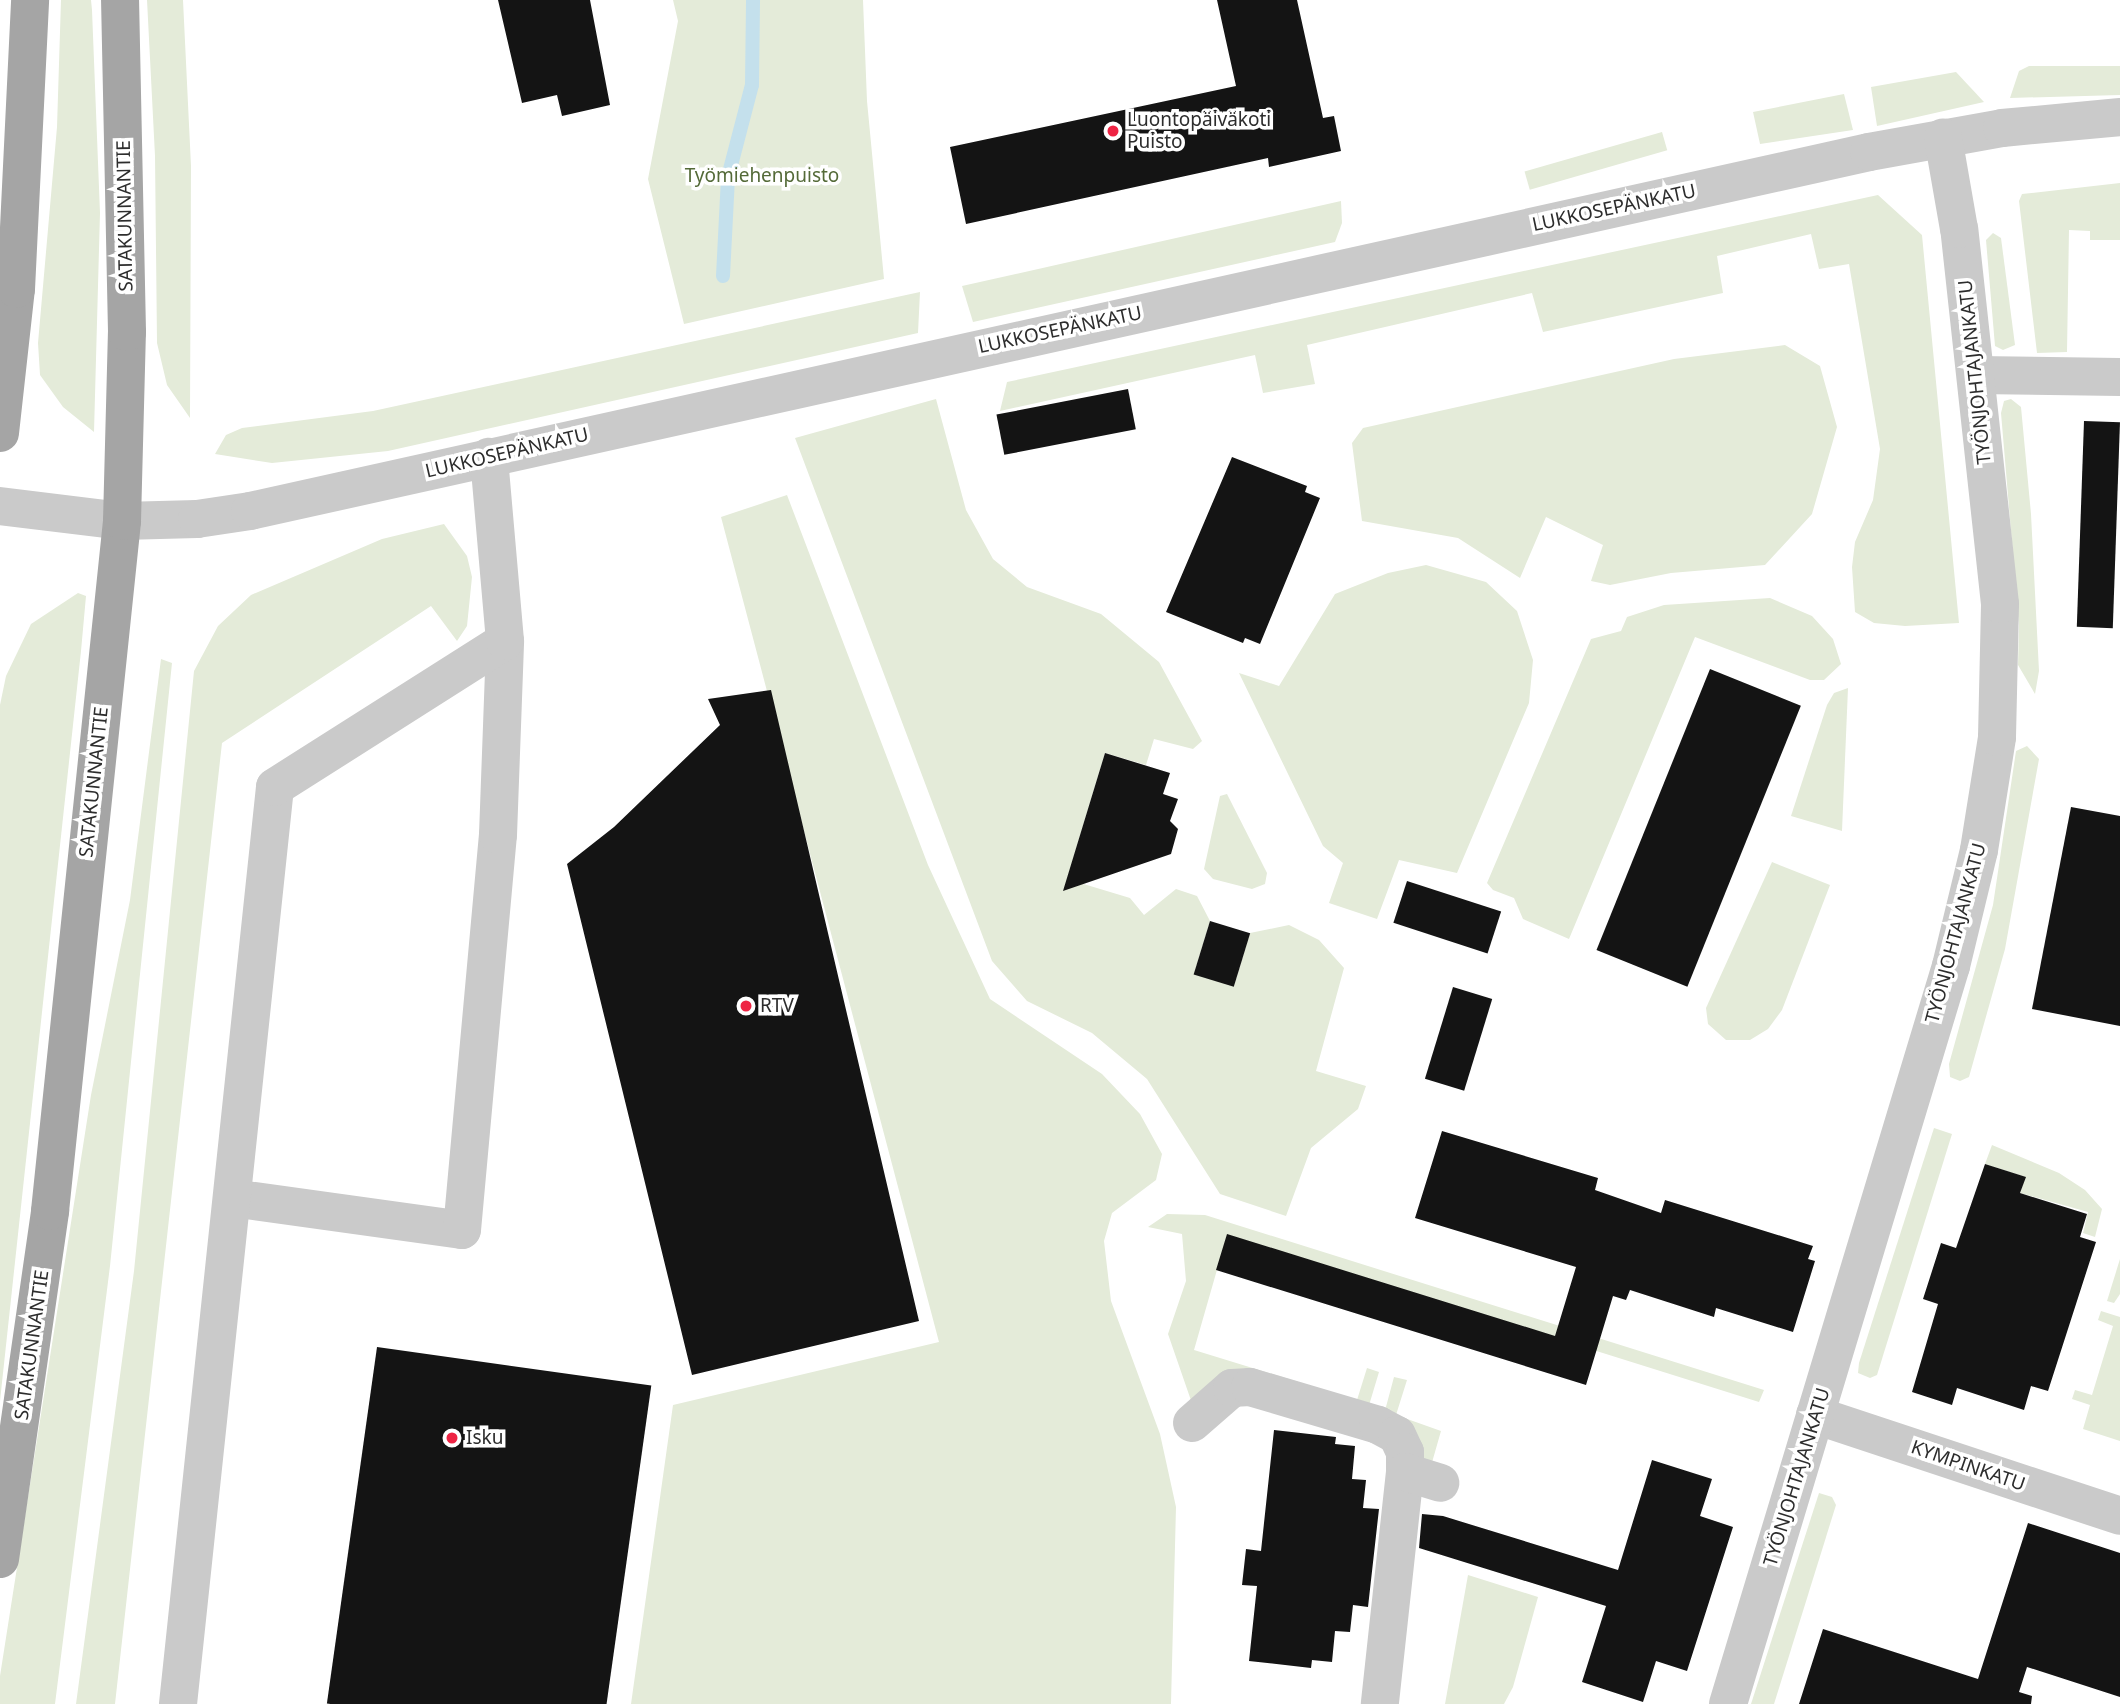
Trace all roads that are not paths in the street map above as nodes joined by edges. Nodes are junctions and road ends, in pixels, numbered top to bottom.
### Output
1 (30, 0) edge
2 (120, 0) edge
3 (2120, 117) edge
4 (1943, 137) junction
5 (1976, 375) junction
6 (2120, 377) edge
7 (0, 433) edge
8 (489, 457) junction
9 (0, 506) edge
10 (122, 521) junction
11 (505, 641) junction
12 (232, 1198) junction
13 (1815, 1415) junction
14 (1192, 1423) dead end
15 (2120, 1516) edge
16 (0, 1559) edge
17 (178, 1704) edge
18 (1380, 1704) edge
19 (1728, 1704) edge

1 - 7 main road
2 - 10 main road, SATAKUNNANTIE
3 - 4 street, LUKKOSEPÄNKATU
4 - 5 street, TYÖNJOHTAJANKATU
4 - 8 street, LUKKOSEPÄNKATU
5 - 6 street
5 - 13 street, TYÖNJOHTAJANKATU
8 - 10 street, LUKKOSEPÄNKATU
8 - 11 street
9 - 10 street, LUKKOSEPÄNKATU
10 - 16 main road, SATAKUNNANTIE
11 - 12 street
11 - 12 street
12 - 17 street
13 - 15 street, KYMPINKATU
13 - 19 street, TYÖNJOHTAJANKATU
14 - 18 street

